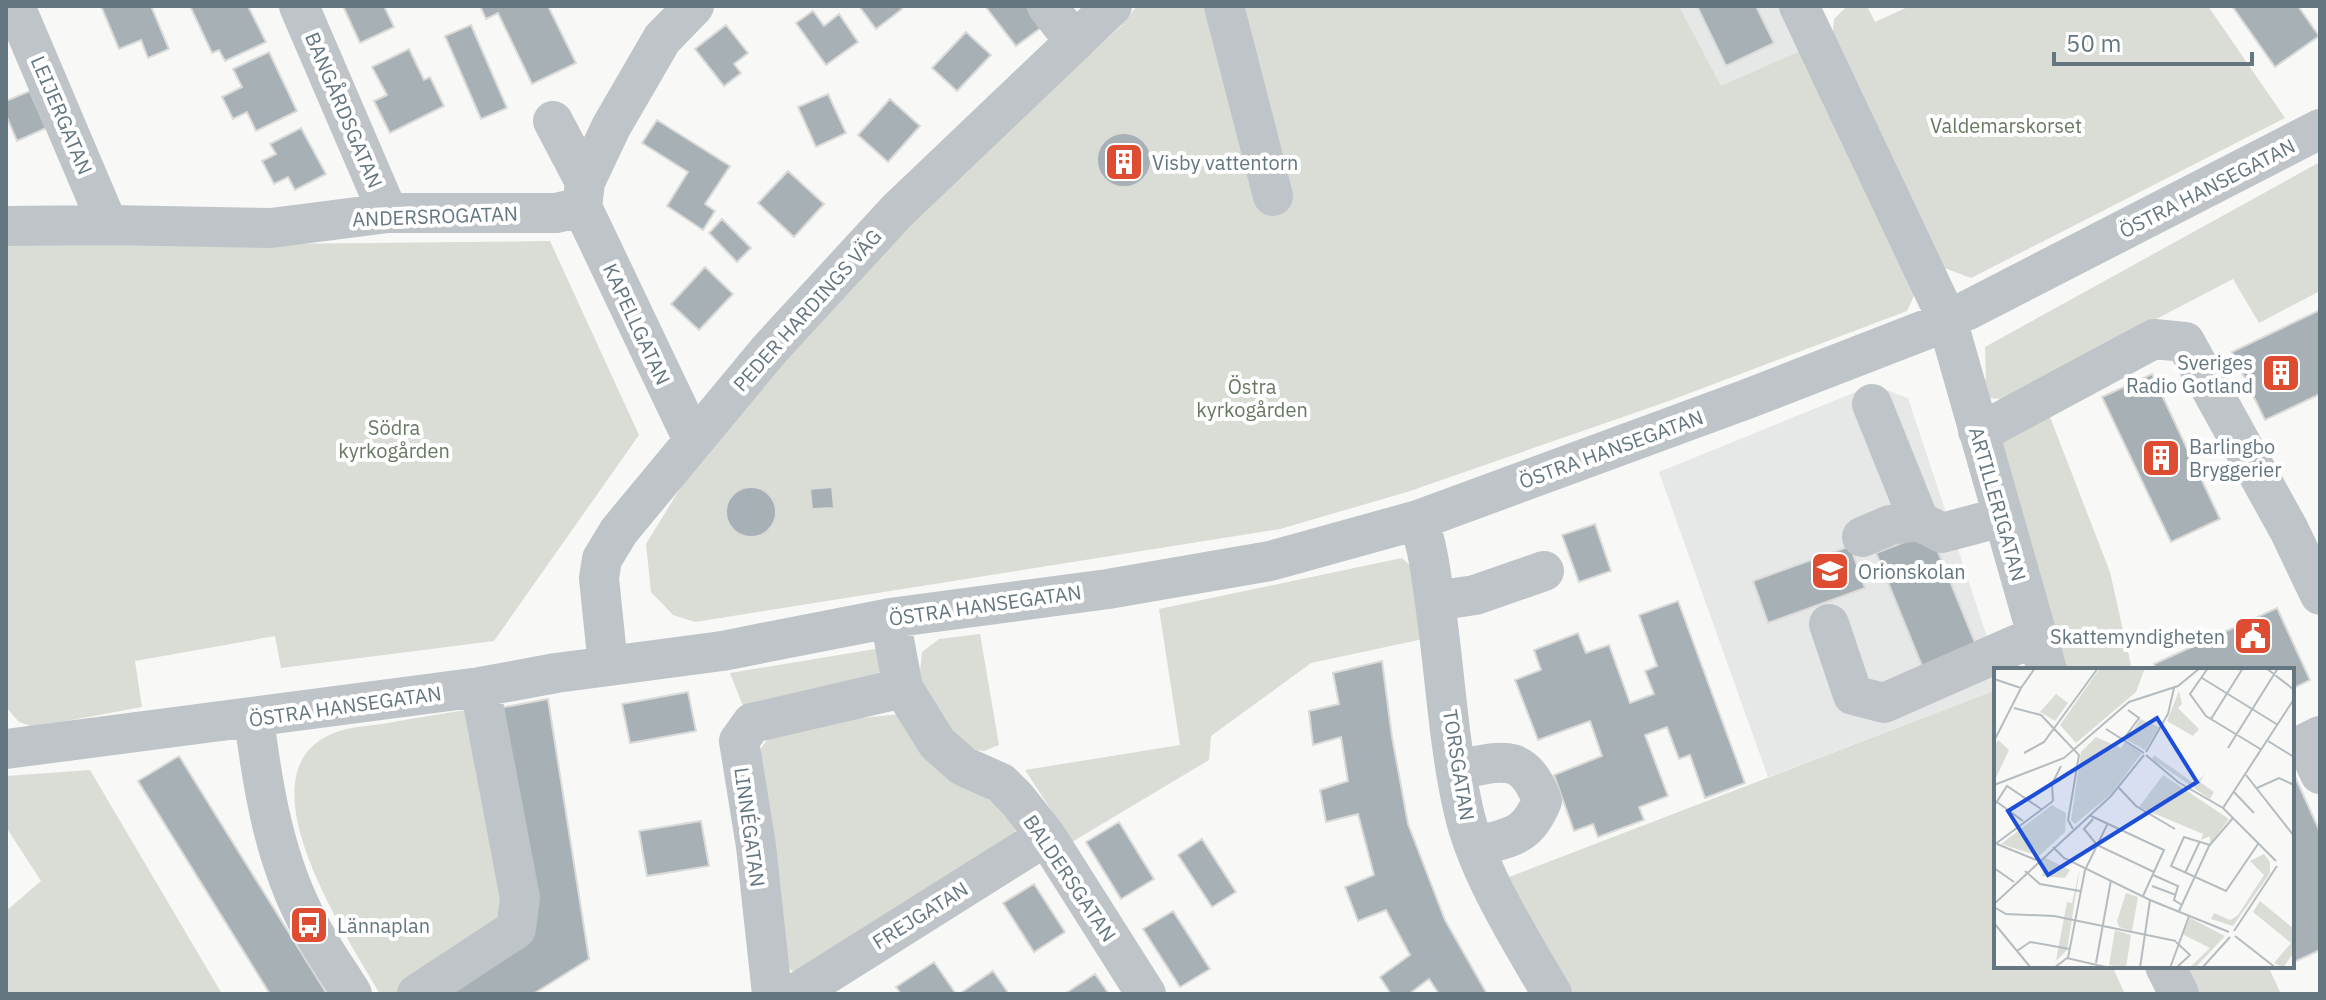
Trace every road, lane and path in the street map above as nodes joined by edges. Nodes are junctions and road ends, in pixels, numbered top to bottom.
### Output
1 (15, 6) edge
2 (299, 6) edge
3 (694, 6) edge
4 (1047, 6) edge
5 (1112, 6) edge
6 (1224, 6) edge
7 (1804, 8) edge
8 (1075, 42) junction
9 (553, 121) dead end
10 (2320, 129) edge
11 (583, 195) junction
12 (1273, 196) dead end
13 (388, 213) junction
14 (108, 225) junction
15 (6, 226) edge
16 (1947, 319) junction
17 (1872, 404) dead end
18 (1978, 431) junction
19 (693, 440) junction
20 (2002, 517) junction
21 (1418, 520) junction
22 (1919, 521) junction
23 (2304, 523) edge
24 (1862, 537) dead end
25 (1544, 571) dead end
26 (2320, 595) edge
27 (1435, 601) junction
28 (890, 618) junction
29 (1829, 624) dead end
30 (2042, 653) edge
31 (608, 666) junction
32 (1994, 668) edge
33 (1995, 668) edge
34 (480, 687) junction
35 (903, 688) junction
36 (254, 718) junction
37 (2320, 736) edge
38 (6, 749) edge
39 (1457, 770) junction
40 (2320, 774) edge
41 (1046, 836) junction
42 (1475, 847) junction
43 (2166, 968) edge
44 (352, 994) edge
45 (417, 994) edge
46 (772, 994) edge
47 (795, 994) edge
48 (1146, 994) edge
49 (1552, 994) edge
50 (2179, 994) edge

1 - 14 street, LEIJERGATAN
2 - 13 street, BANGÅRDSGATAN
3 - 11 street
4 - 8 street
5 - 8 street, PEDER HARDINGS VÄG
6 - 12 street
7 - 16 street, ARTILLERIGATAN
8 - 19 street, PEDER HARDINGS VÄG
9 - 11 street, KAPELLGATAN
10 - 16 street, ÖSTRA HANSEGATAN
11 - 13 street, ANDERSROGATAN
11 - 19 street, KAPELLGATAN
13 - 14 street, ANDERSROGATAN
14 - 15 street, ANDERSROGATAN
16 - 18 street, ARTILLERIGATAN
16 - 21 street, ÖSTRA HANSEGATAN
17 - 22 street
18 - 20 street, ARTILLERIGATAN
18 - 23 street
19 - 31 street, PEDER HARDINGS VÄG
20 - 22 street
20 - 30 street, ARTILLERIGATAN
21 - 27 street, TORSGATAN
21 - 28 street, ÖSTRA HANSEGATAN
22 - 24 street
23 - 26 street
25 - 27 street
27 - 39 street, TORSGATAN
28 - 31 street, ÖSTRA HANSEGATAN
28 - 35 street, BALDERSGATAN
29 - 32 street
30 - 33 street
31 - 34 street, ÖSTRA HANSEGATAN
34 - 36 street, ÖSTRA HANSEGATAN
34 - 45 street
35 - 41 street, BALDERSGATAN
35 - 46 street, LINNÉGATAN
36 - 38 street, ÖSTRA HANSEGATAN
36 - 44 street
37 - 40 street
39 - 42 street, TORSGATAN
39 - 42 street
41 - 47 street, FREJGATAN
41 - 48 street, BALDERSGATAN
42 - 49 street, TORSGATAN
43 - 50 street

